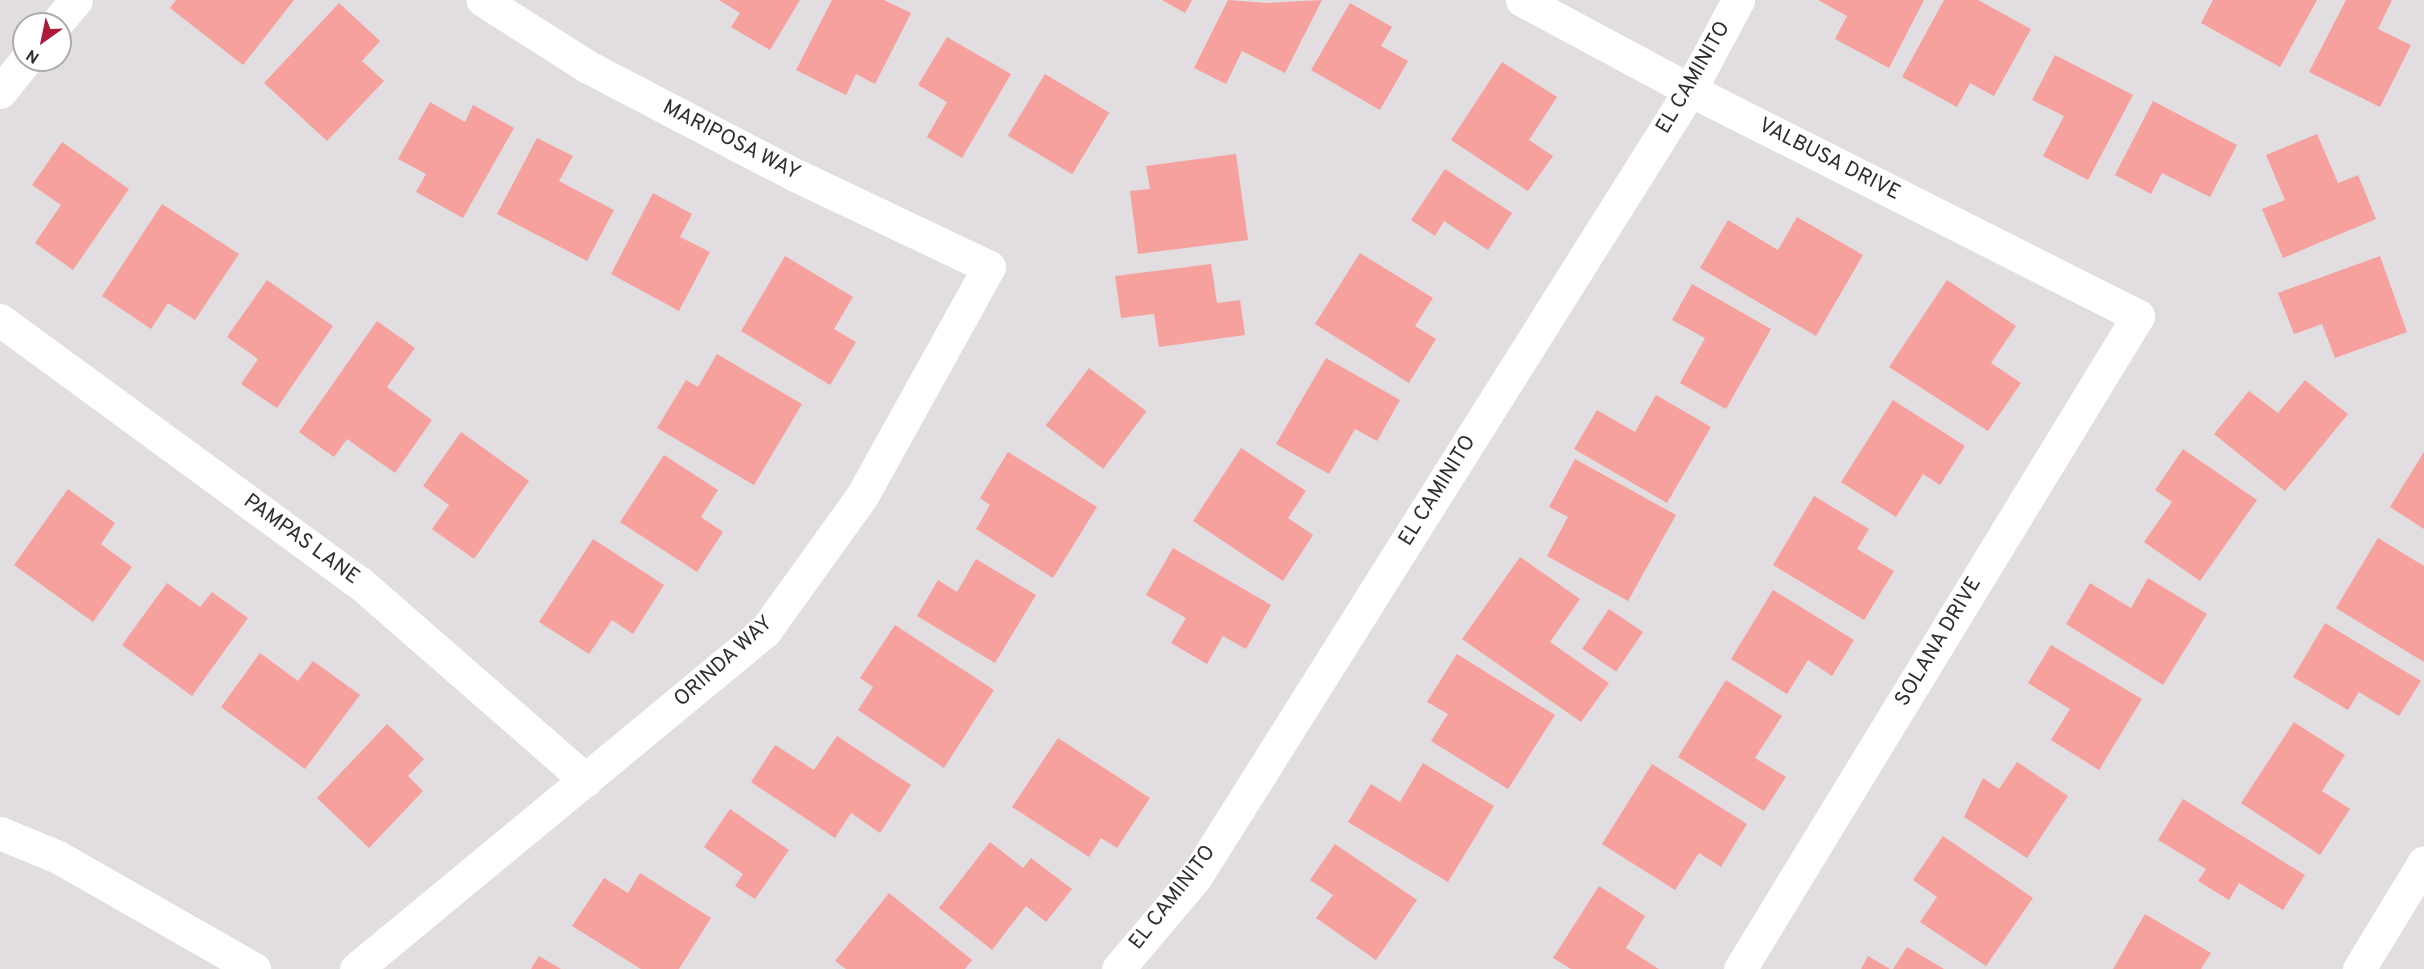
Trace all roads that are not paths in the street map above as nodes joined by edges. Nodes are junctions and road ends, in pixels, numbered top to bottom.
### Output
1 (76, 0) edge
2 (483, 0) edge
3 (1522, 0) edge
4 (1738, 0) edge
5 (66, 12) edge
6 (16, 72) edge
7 (1690, 90) junction
8 (0, 92) edge
9 (988, 267) joint
10 (2138, 316) joint
11 (0, 320) edge
12 (586, 780) junction
13 (0, 833) edge
14 (2424, 862) edge
15 (254, 969) edge
16 (356, 969) edge
17 (1118, 969) edge
18 (1740, 969) edge
19 (2359, 969) edge

1 - 5 street
2 - 9 street, MARIPOSA WAY
3 - 7 street, VALBUSA DRIVE
4 - 7 street, EL CAMINITO
6 - 8 street
7 - 10 street, VALBUSA DRIVE
7 - 17 street, EL CAMINITO
9 - 12 street, ORINDA WAY
10 - 18 street, SOLANA DRIVE
11 - 12 street, PAMPAS LANE
12 - 16 street, ORINDA WAY
13 - 15 street
14 - 19 street

